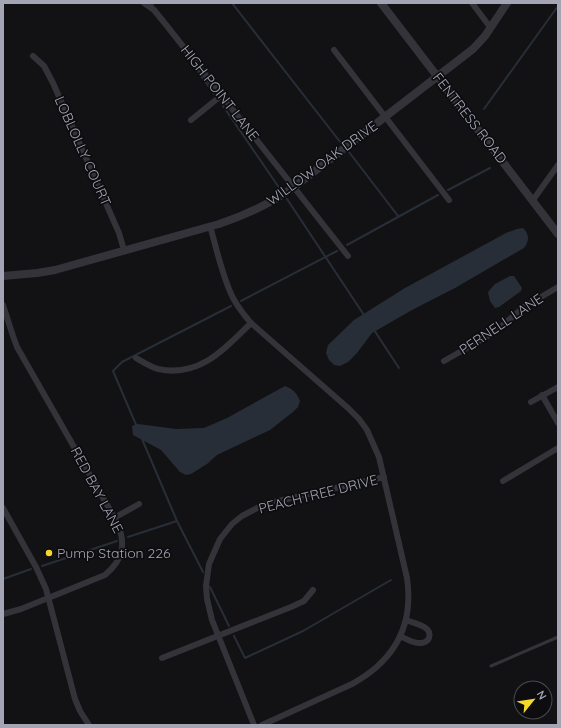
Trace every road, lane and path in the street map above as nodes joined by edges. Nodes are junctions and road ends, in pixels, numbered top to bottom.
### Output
1 (144, 3) edge
2 (381, 3) edge
3 (472, 3) edge
4 (506, 3) edge
5 (490, 27) junction
6 (334, 50) dead end
7 (33, 56) dead end
8 (438, 77) junction
9 (222, 96) junction
10 (385, 116) junction
11 (191, 120) dead end
12 (558, 165) edge
13 (294, 187) junction
14 (449, 200) dead end
15 (533, 200) junction
16 (210, 226) junction
17 (558, 234) edge
18 (124, 250) junction
19 (348, 256) dead end
20 (3, 276) edge
21 (558, 287) edge
22 (3, 305) edge
23 (251, 323) junction
24 (136, 358) dead end
25 (444, 361) dead end
26 (558, 387) edge
27 (542, 395) junction
28 (531, 402) dead end
29 (558, 423) edge
30 (558, 448) edge
31 (384, 477) junction
32 (503, 481) dead end
33 (139, 504) dead end
34 (3, 508) edge
35 (114, 518) junction
36 (313, 590) dead end
37 (48, 598) junction
38 (3, 614) edge
39 (406, 620) junction
40 (218, 636) junction
41 (400, 636) junction
42 (558, 637) edge
43 (162, 658) dead end
44 (491, 666) dead end
45 (89, 725) edge
46 (254, 725) edge
47 (262, 725) edge

1 - 9 street, HIGH POINT LANE
2 - 8 street, FENTRESS ROAD
3 - 5 street
4 - 5 street, WILLOW OAK DRIVE
5 - 8 street, WILLOW OAK DRIVE
6 - 10 street
7 - 18 street, LOBLOLLY COURT
8 - 10 street, WILLOW OAK DRIVE
8 - 15 street, FENTRESS ROAD
9 - 11 street
9 - 13 street, HIGH POINT LANE
10 - 13 street, WILLOW OAK DRIVE
10 - 14 street
12 - 15 street
13 - 16 street, WILLOW OAK DRIVE
13 - 19 street, HIGH POINT LANE
15 - 17 street, FENTRESS ROAD
16 - 18 street, WILLOW OAK DRIVE
16 - 23 street
18 - 20 street, WILLOW OAK DRIVE
21 - 25 street, PERNELL LANE
22 - 35 street, RED BAY LANE
23 - 24 street
23 - 31 street
26 - 27 street
27 - 28 street
27 - 29 street
30 - 32 street
31 - 39 street
31 - 40 street, PEACHTREE DRIVE
33 - 35 street
34 - 37 street
35 - 37 street, RED BAY LANE
36 - 40 street
37 - 38 street, RED BAY LANE
37 - 45 street
39 - 41 street
39 - 41 street
40 - 43 street
40 - 46 street, PEACHTREE DRIVE
41 - 47 street
42 - 44 lane

